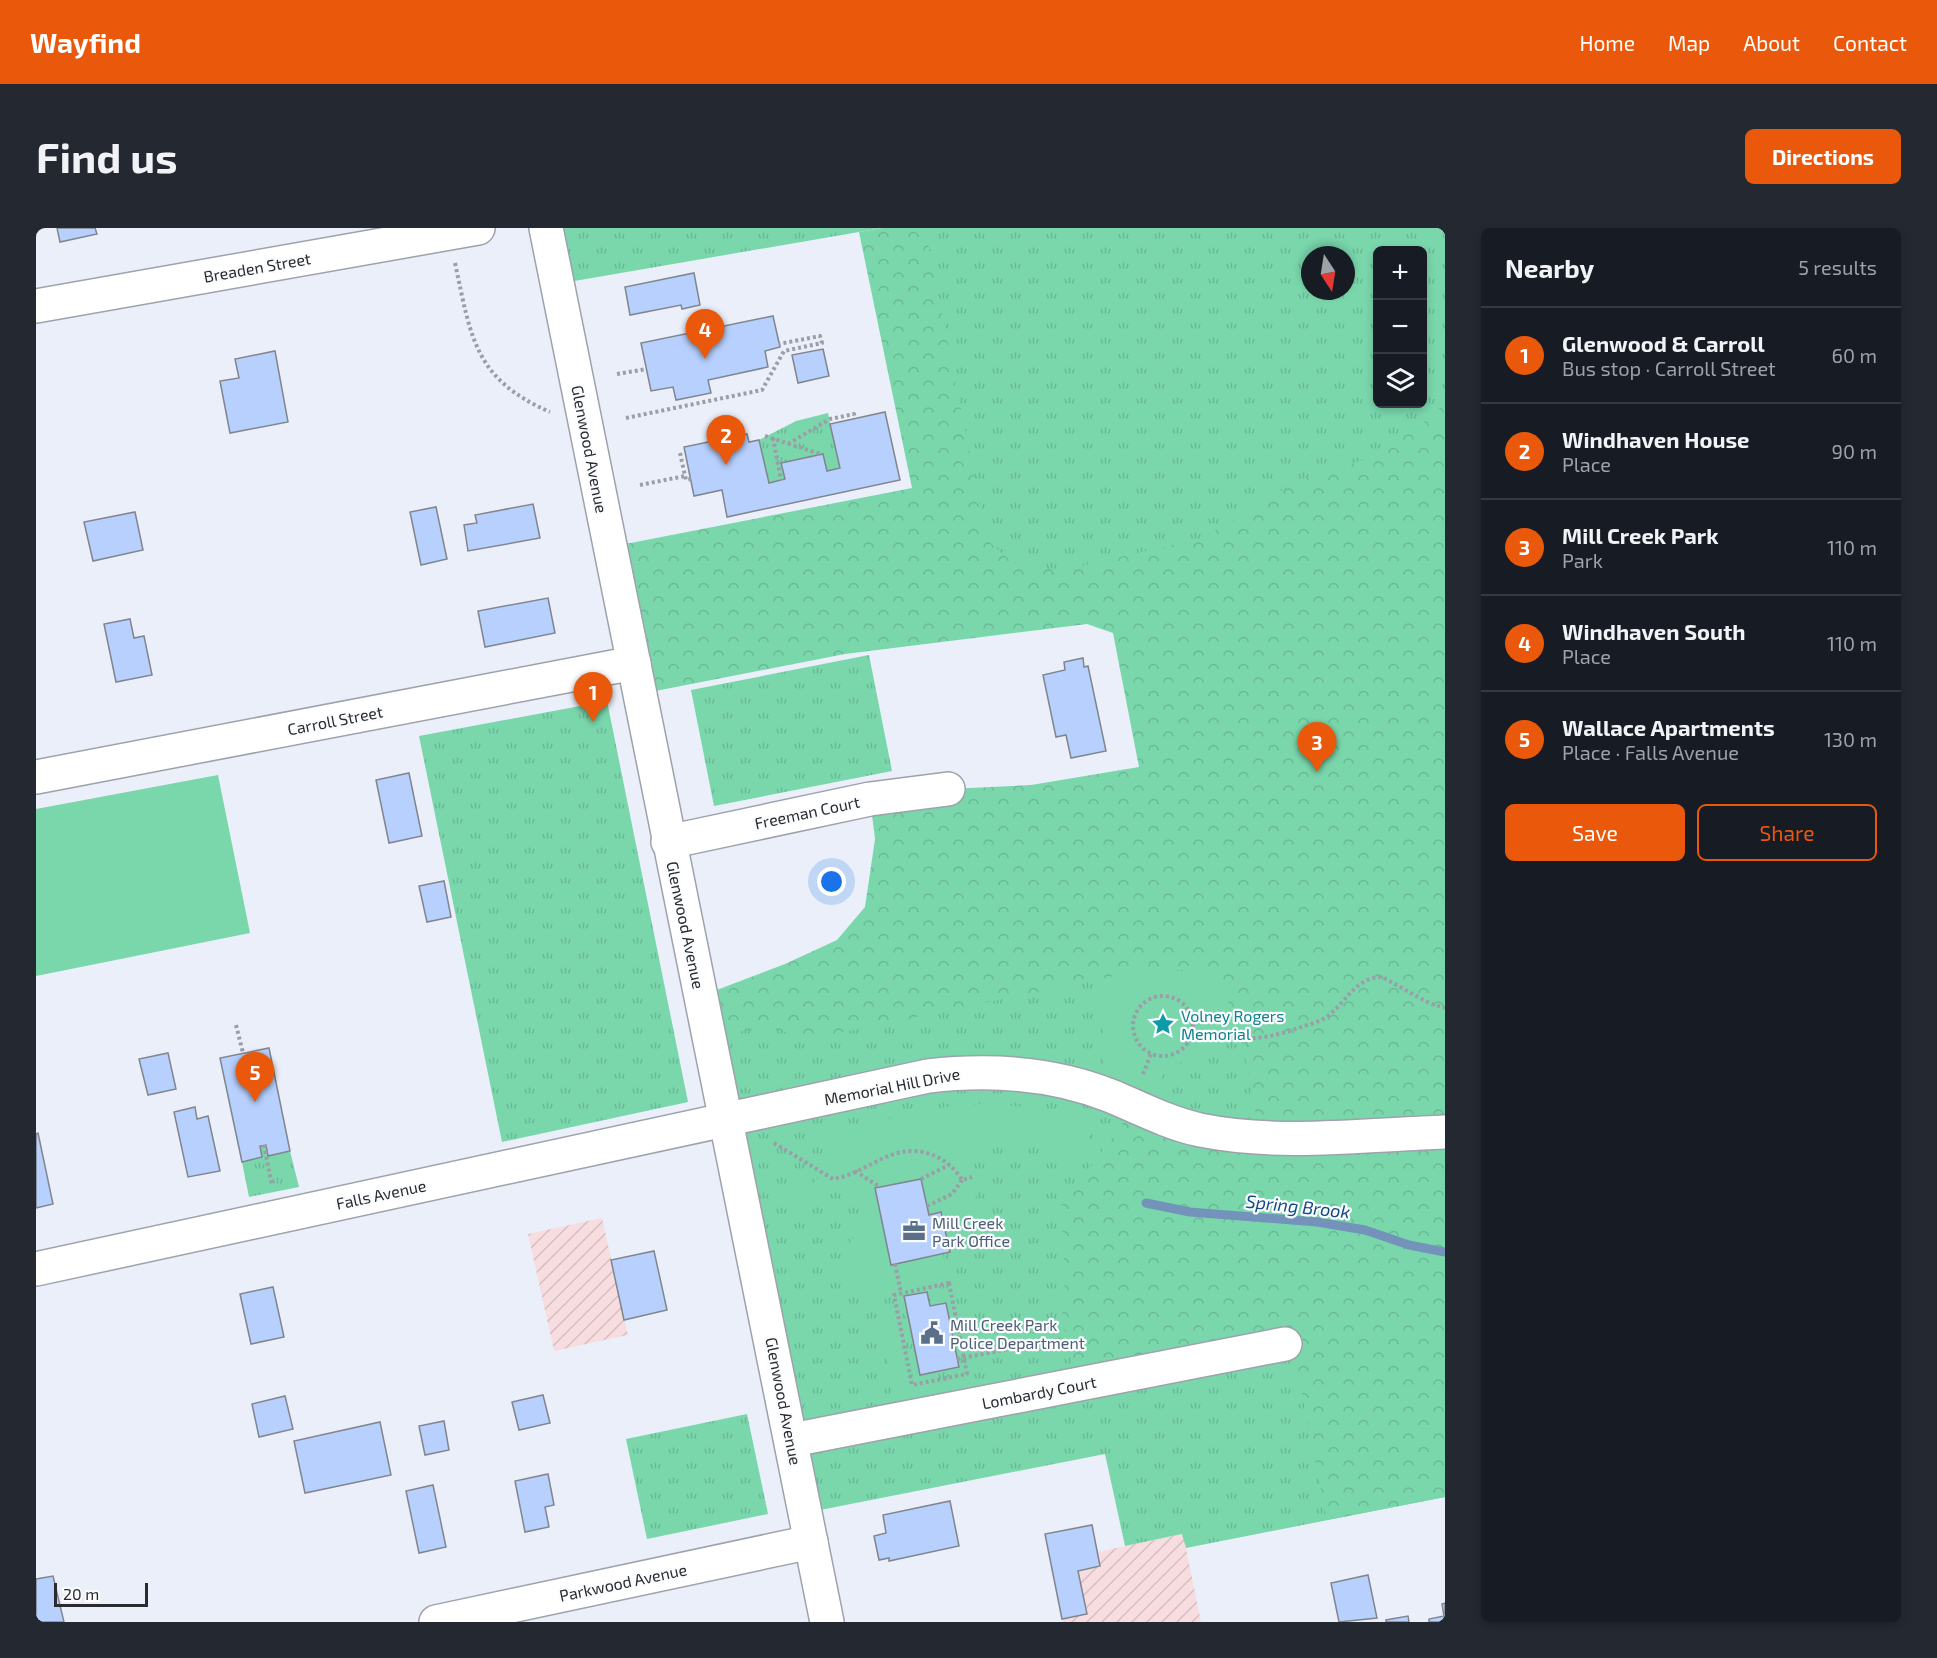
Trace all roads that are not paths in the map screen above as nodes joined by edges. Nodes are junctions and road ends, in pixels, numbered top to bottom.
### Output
1 (546, 228) edge
2 (463, 231) edge
3 (36, 306) edge
4 (634, 663) junction
5 (36, 777) edge
6 (948, 789) dead end
7 (668, 842) junction
8 (726, 1119) junction
9 (1445, 1132) edge
10 (36, 1269) edge
11 (1285, 1344) dead end
12 (792, 1440) junction
13 (811, 1542) junction
14 (436, 1622) edge
15 (827, 1622) edge

1 - 4 street, Glenwood Avenue
2 - 3 street, Breaden Street
4 - 5 street, Carroll Street
4 - 7 street, Glenwood Avenue
6 - 7 street, Freeman Court
7 - 8 street, Glenwood Avenue
8 - 9 street, Memorial Hill Drive
8 - 10 street, Falls Avenue
8 - 12 street, Glenwood Avenue
11 - 12 street, Lombardy Court
12 - 13 street, Glenwood Avenue
13 - 14 street, Parkwood Avenue
13 - 15 street, Glenwood Avenue

